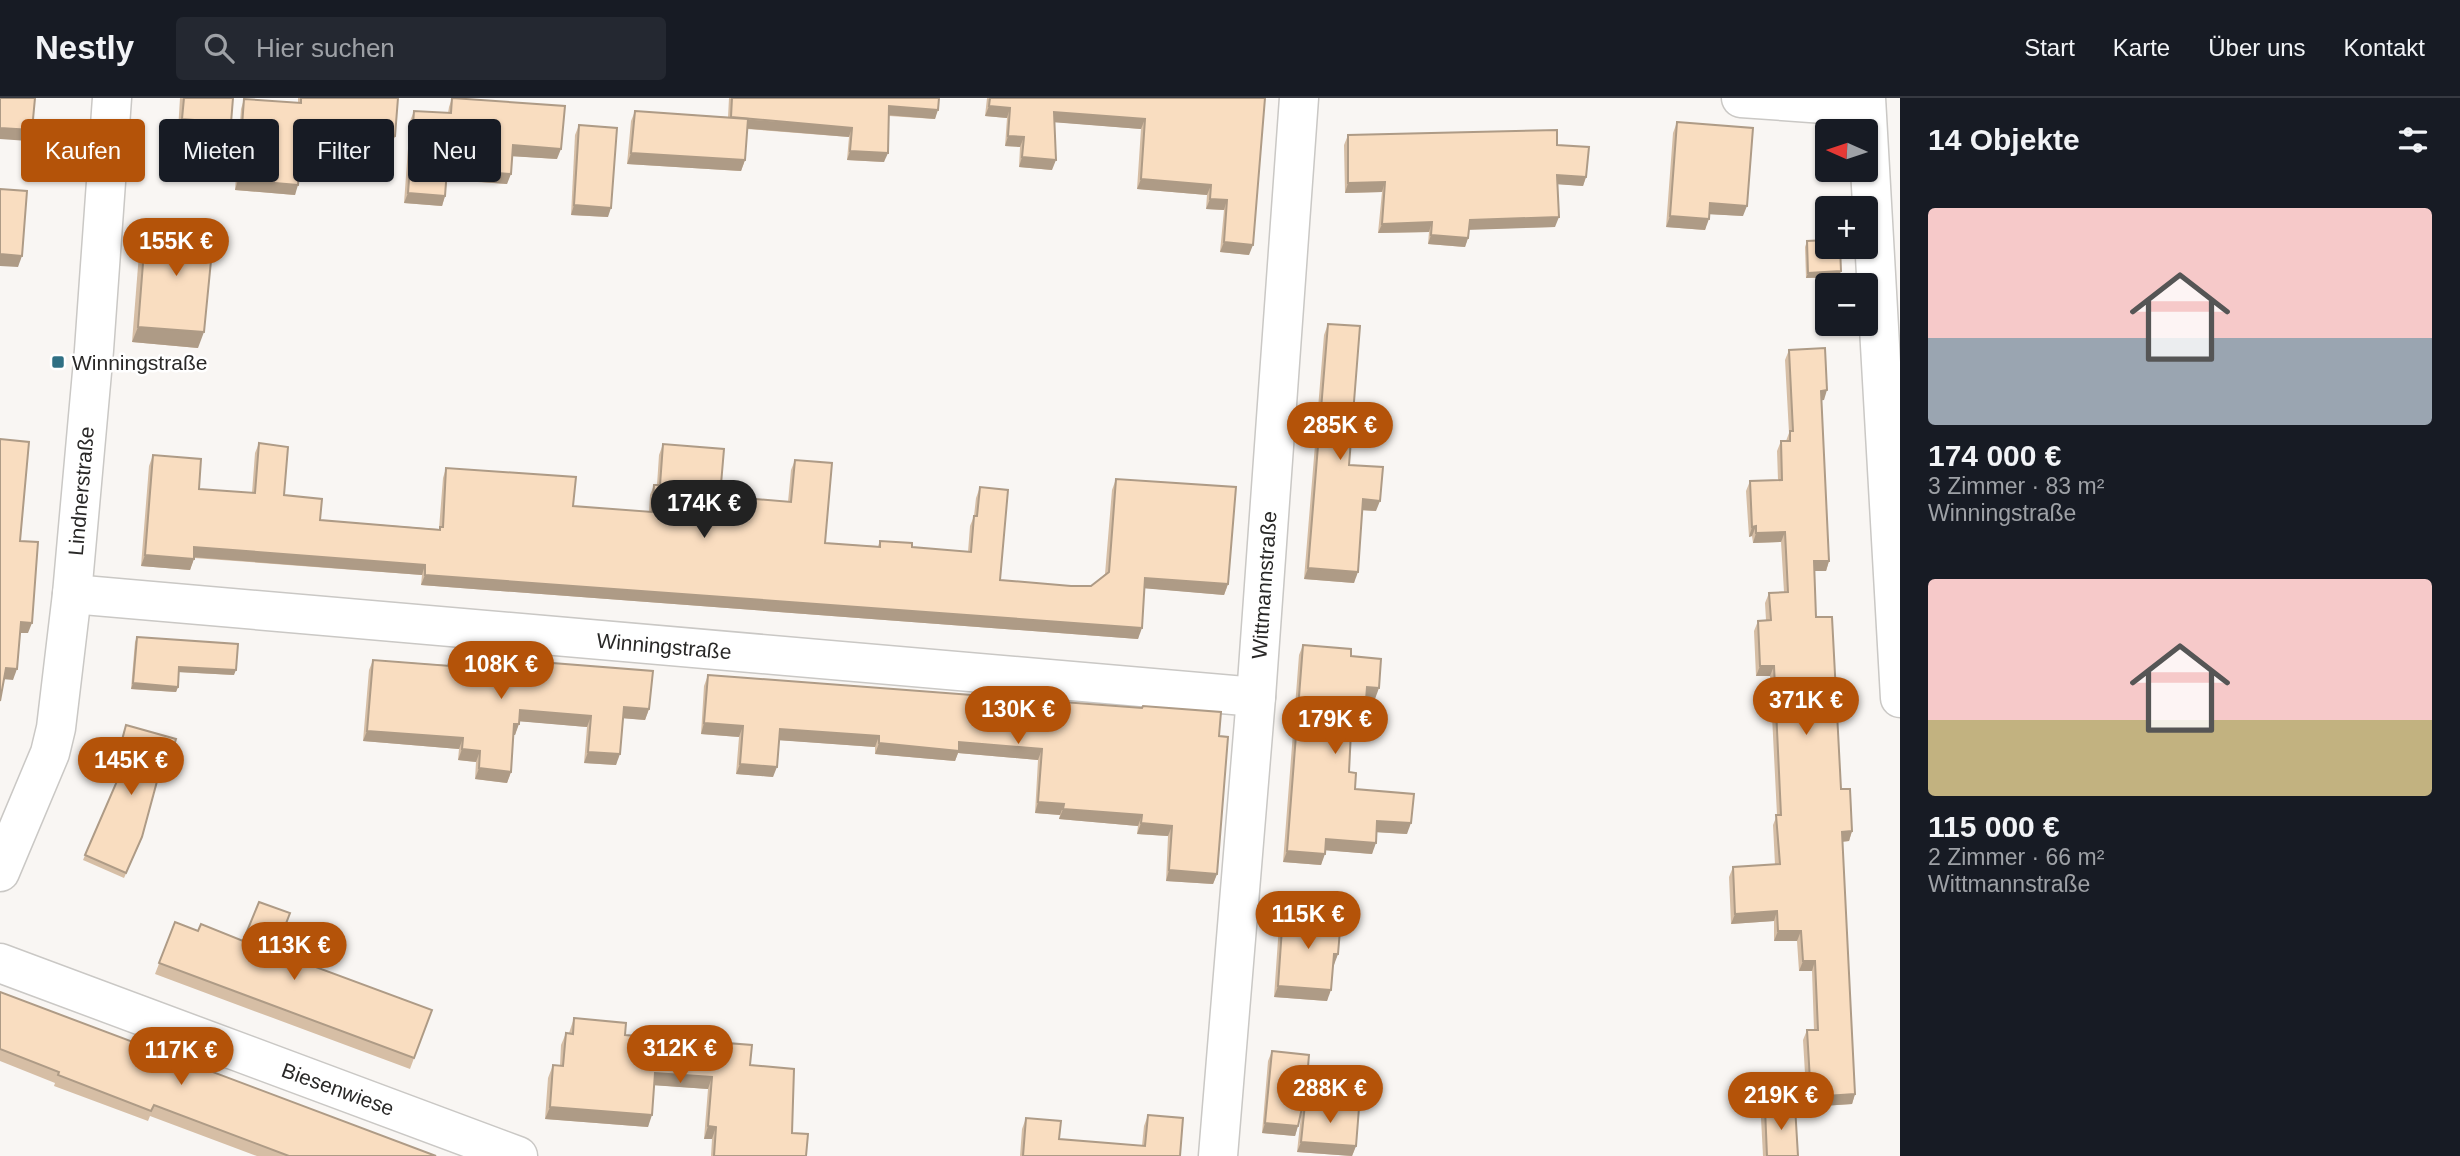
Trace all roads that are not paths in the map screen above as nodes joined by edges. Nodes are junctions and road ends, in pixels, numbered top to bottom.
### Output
1 (112, 98) edge
2 (1299, 98) edge
3 (1741, 98) edge
4 (1866, 103) edge
5 (1893, 434) edge
6 (72, 594) junction
7 (1256, 697) junction
8 (1900, 698) edge
9 (0, 872) edge
10 (0, 963) edge
11 (518, 1156) edge
12 (1218, 1156) edge

1 - 6 street, Lindnerstraße
2 - 7 street, Wittmannstraße
3 - 4 street
4 - 5 street
5 - 8 street
6 - 7 street, Winningstraße
6 - 9 street, Lindnerstraße
7 - 12 street, Wittmannstraße
10 - 11 street, Biesenwiese

